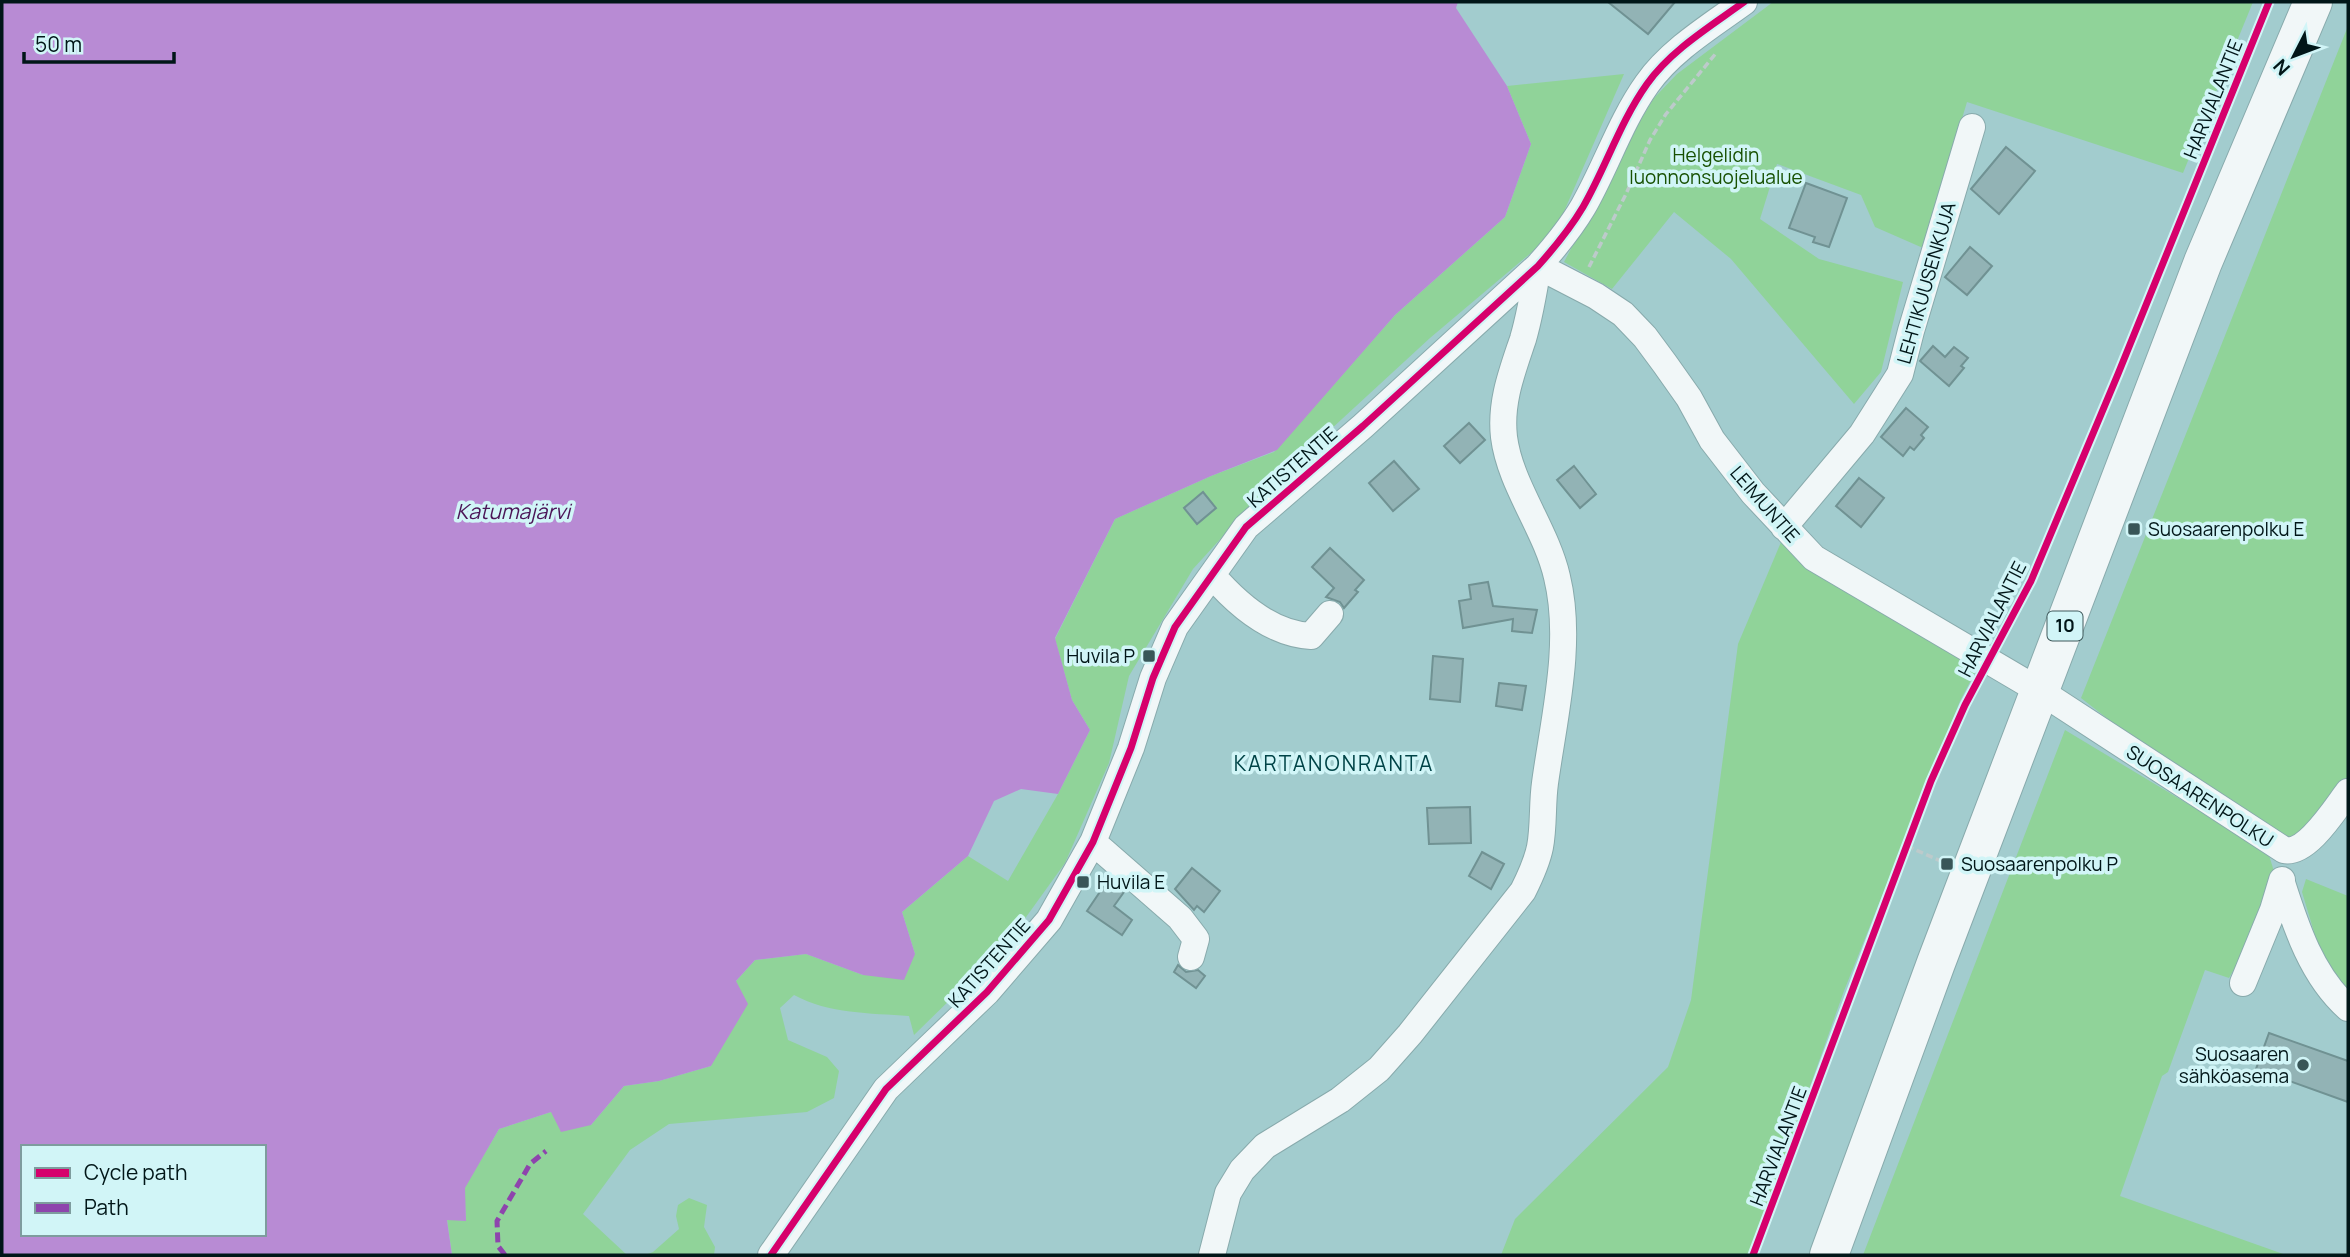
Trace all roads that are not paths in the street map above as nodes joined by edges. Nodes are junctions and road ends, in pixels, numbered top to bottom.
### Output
1 (1744, 2) edge
2 (2313, 2) edge
3 (1972, 127) dead end
4 (1538, 266) junction
5 (1784, 527) junction
6 (1212, 575) junction
7 (1330, 614) dead end
8 (2040, 691) junction
9 (2348, 792) edge
10 (1093, 842) junction
11 (2284, 850) junction
12 (2282, 883) junction
13 (1191, 957) dead end
14 (2243, 983) dead end
15 (2348, 1008) edge
16 (771, 1255) edge
17 (1212, 1255) edge
18 (1829, 1255) edge

1 - 4 street, KATISTENTIE
2 - 8 highway, 10
3 - 5 street, LEHTIKUUSENKUJA
4 - 5 street, LEIMUNTIE
4 - 6 street, KATISTENTIE
4 - 17 street
5 - 8 street, LEIMUNTIE
6 - 7 street
6 - 10 street, KATISTENTIE
8 - 11 street, SUOSAARENPOLKU
8 - 18 highway, 10
9 - 11 street, SUOSAARENPOLKU
10 - 13 street
10 - 16 street, KATISTENTIE
11 - 12 street
12 - 14 street
12 - 15 street

